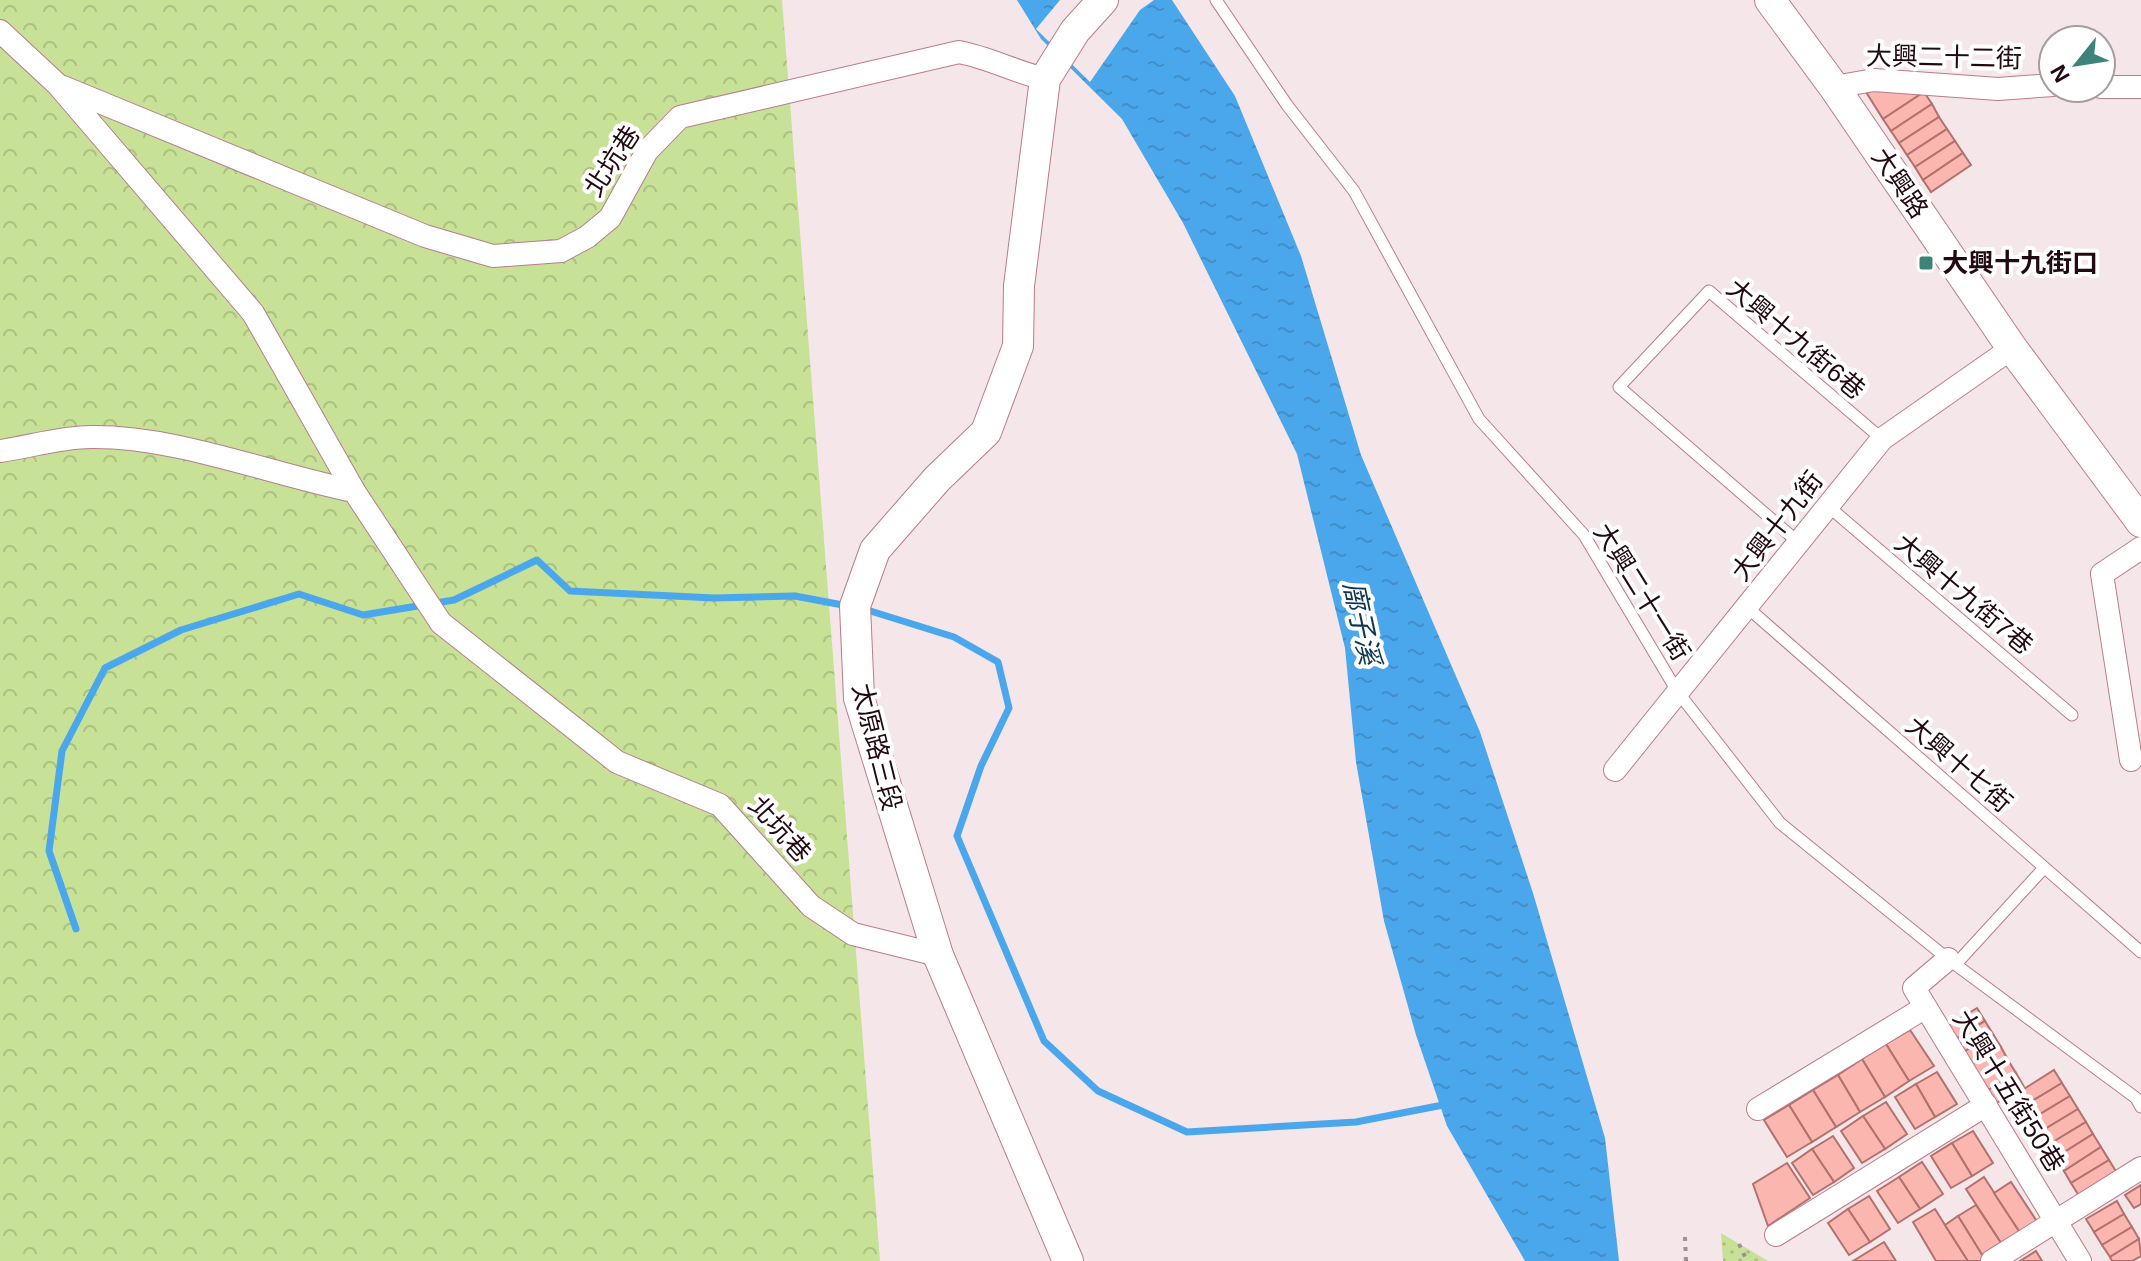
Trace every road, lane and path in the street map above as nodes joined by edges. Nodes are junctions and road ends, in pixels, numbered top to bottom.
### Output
1 (1103, 0) edge
2 (1216, 0) edge
3 (1777, 2) edge
4 (0, 31) edge
5 (1049, 73) junction
6 (58, 85) junction
7 (2037, 86) edge
8 (1834, 87) junction
9 (2117, 87) edge
10 (2141, 87) edge
11 (2012, 348) junction
12 (1882, 439) junction
13 (0, 451) edge
14 (354, 491) junction
15 (1828, 506) junction
16 (2139, 514) edge
17 (1799, 543) junction
18 (2141, 548) edge
19 (1748, 608) junction
20 (1677, 691) junction
21 (2072, 715) dead end
22 (2131, 760) dead end
23 (1615, 770) dead end
24 (2044, 868) junction
25 (2141, 952) edge
26 (938, 955) junction
27 (1952, 962) junction
28 (1924, 1008) junction
29 (2139, 1100) edge
30 (1986, 1105) junction
31 (1758, 1109) dead end
32 (2141, 1168) edge
33 (2056, 1221) junction
34 (1776, 1235) dead end
35 (1685, 1237) dead end
36 (1739, 1244) dead end
37 (1068, 1261) edge
38 (1686, 1261) edge
39 (1747, 1261) edge
40 (1992, 1261) edge
41 (2080, 1261) edge

1 - 5 main road
2 - 20 lane, 大興二十一街
3 - 8 main road, 大興路
4 - 6 street, 北坑巷
5 - 6 street, 北坑巷
5 - 26 main road, 太原路三段
6 - 14 street, 北坑巷
7 - 8 street, 大興二十二街
8 - 11 main road, 大興路
9 - 10 street
11 - 12 street, 大興十九街
11 - 16 main road, 大興路
12 - 15 street, 大興十九街
12 - 17 lane, 大興十九街6巷
13 - 14 street
14 - 26 street, 北坑巷
15 - 17 street, 大興十九街
15 - 21 lane, 大興十九街7巷
17 - 19 street, 大興十九街
18 - 22 street
19 - 20 street, 大興十九街
19 - 24 lane, 大興十七街
20 - 23 street, 大興十九街
20 - 27 lane, 大興二十一街
24 - 25 lane, 大興十七街
24 - 27 lane
26 - 37 main road, 太原路三段
27 - 28 street, 大興十五街50巷
27 - 29 lane, 大興二十一街
28 - 30 street, 大興十五街50巷
28 - 31 street
30 - 33 street, 大興十五街50巷
30 - 34 street
32 - 33 street
33 - 40 street
33 - 41 street, 大興十五街50巷
35 - 38 path
36 - 39 path

